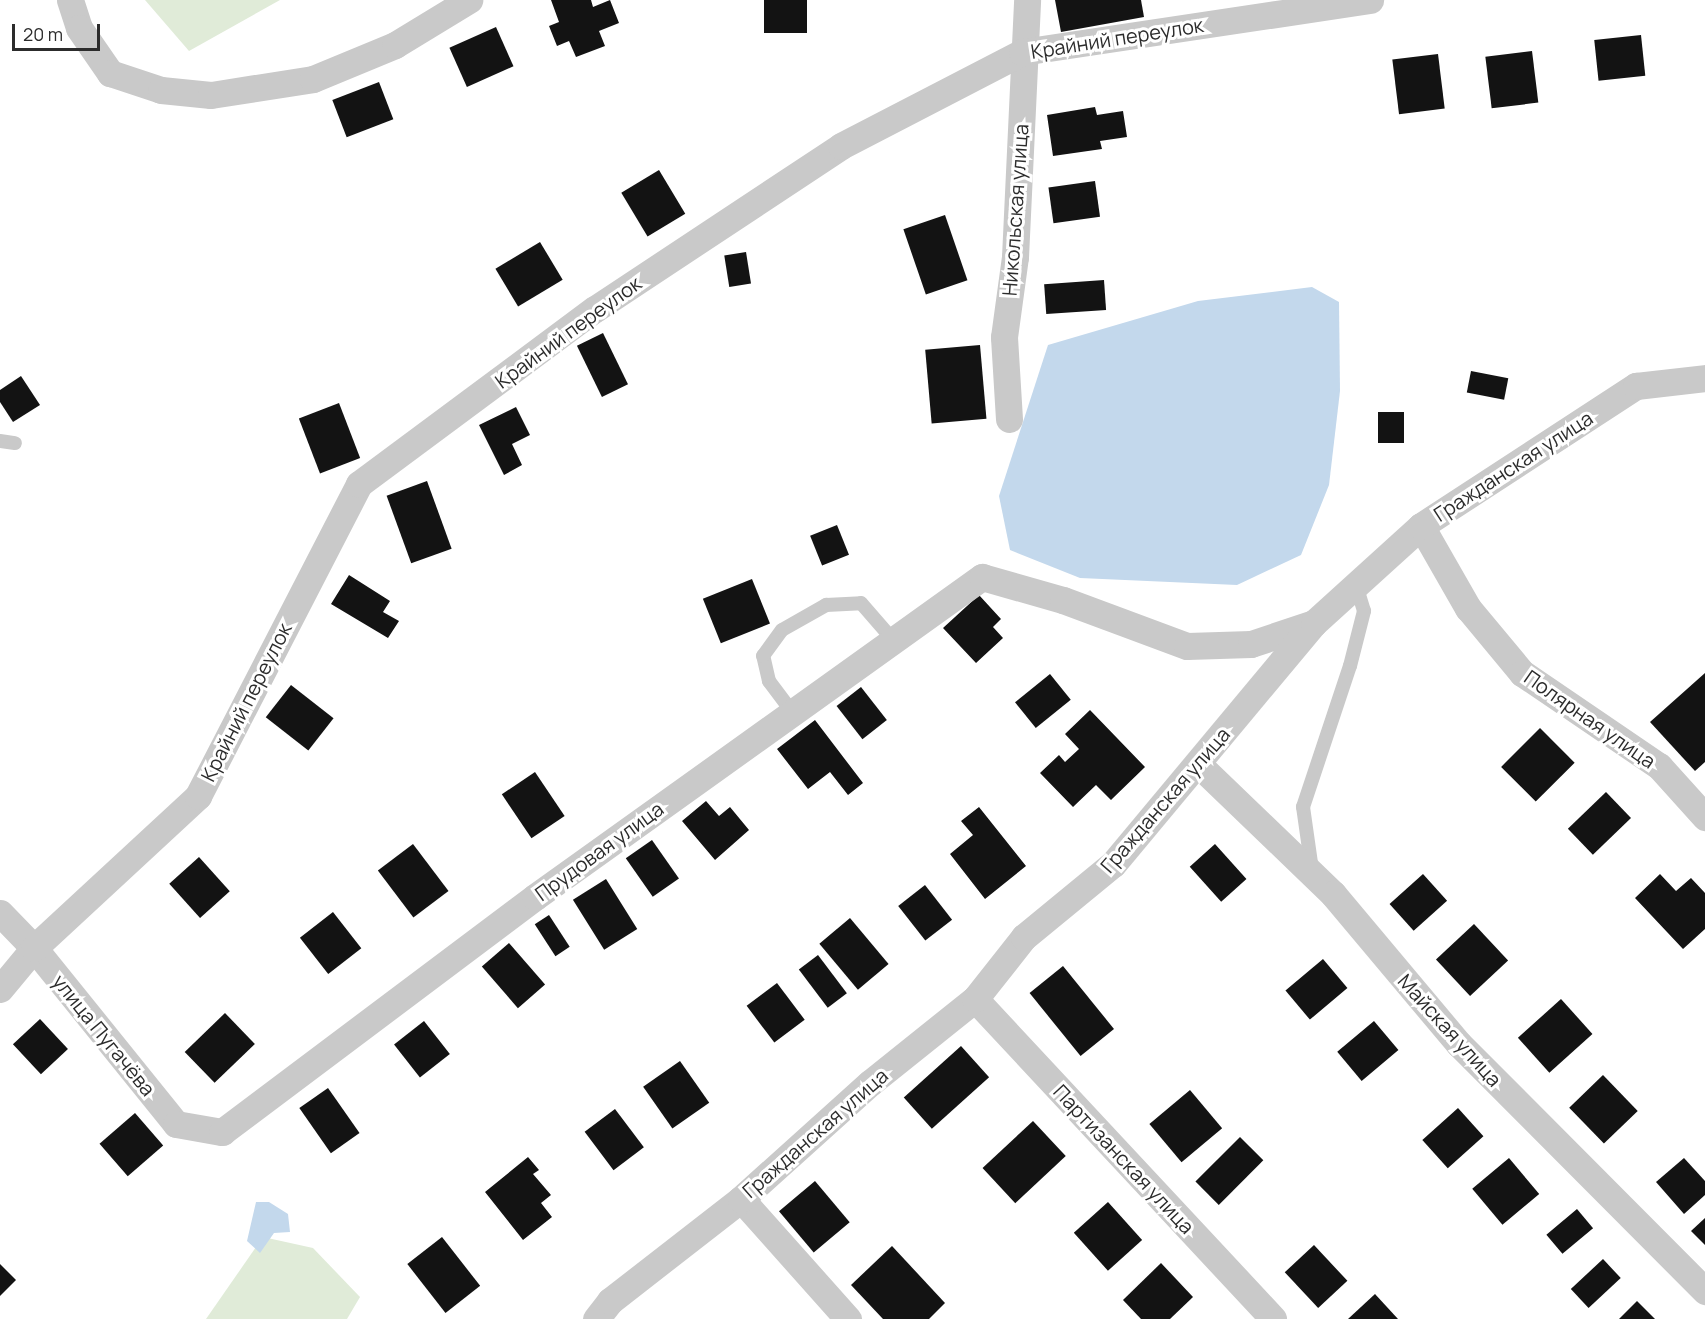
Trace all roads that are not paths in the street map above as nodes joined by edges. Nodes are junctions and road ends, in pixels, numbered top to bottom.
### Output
1 (70, 0) edge
2 (469, 0) edge
3 (1027, 0) edge
4 (1370, 0) edge
5 (1022, 52) junction
6 (1705, 378) edge
7 (1009, 419) dead end
8 (0, 441) edge
9 (15, 443) dead end
10 (1421, 526) junction
11 (1356, 585) junction
12 (1314, 623) junction
13 (894, 640) junction
14 (793, 713) junction
15 (1198, 765) junction
16 (1705, 817) edge
17 (1313, 875) junction
18 (0, 913) edge
19 (34, 948) junction
20 (0, 989) edge
21 (975, 999) junction
22 (222, 1132) joint
23 (741, 1199) junction
24 (1705, 1291) edge
25 (596, 1319) edge
26 (848, 1319) edge
27 (1273, 1319) edge

1 - 2 street
3 - 5 street, Никольская улица
4 - 5 street, Крайний переулок
5 - 7 street, Никольская улица
5 - 19 street, Крайний переулок
6 - 10 street, Гражданская улица
8 - 9 lane
10 - 11 street, Гражданская улица
10 - 16 street, Полярная улица
11 - 12 street, Гражданская улица
11 - 17 lane
12 - 13 street, Прудовая улица
12 - 15 street, Гражданская улица
13 - 14 street, Прудовая улица
13 - 14 lane
14 - 22 street, Прудовая улица
15 - 17 street, Майская улица
15 - 21 street, Гражданская улица
17 - 24 street, Майская улица
18 - 19 street, улица Пугачёва
19 - 20 street, Крайний переулок
19 - 22 street, улица Пугачёва
21 - 23 street, Гражданская улица
21 - 27 street, Партизанская улица
23 - 25 street, Гражданская улица
23 - 26 street

